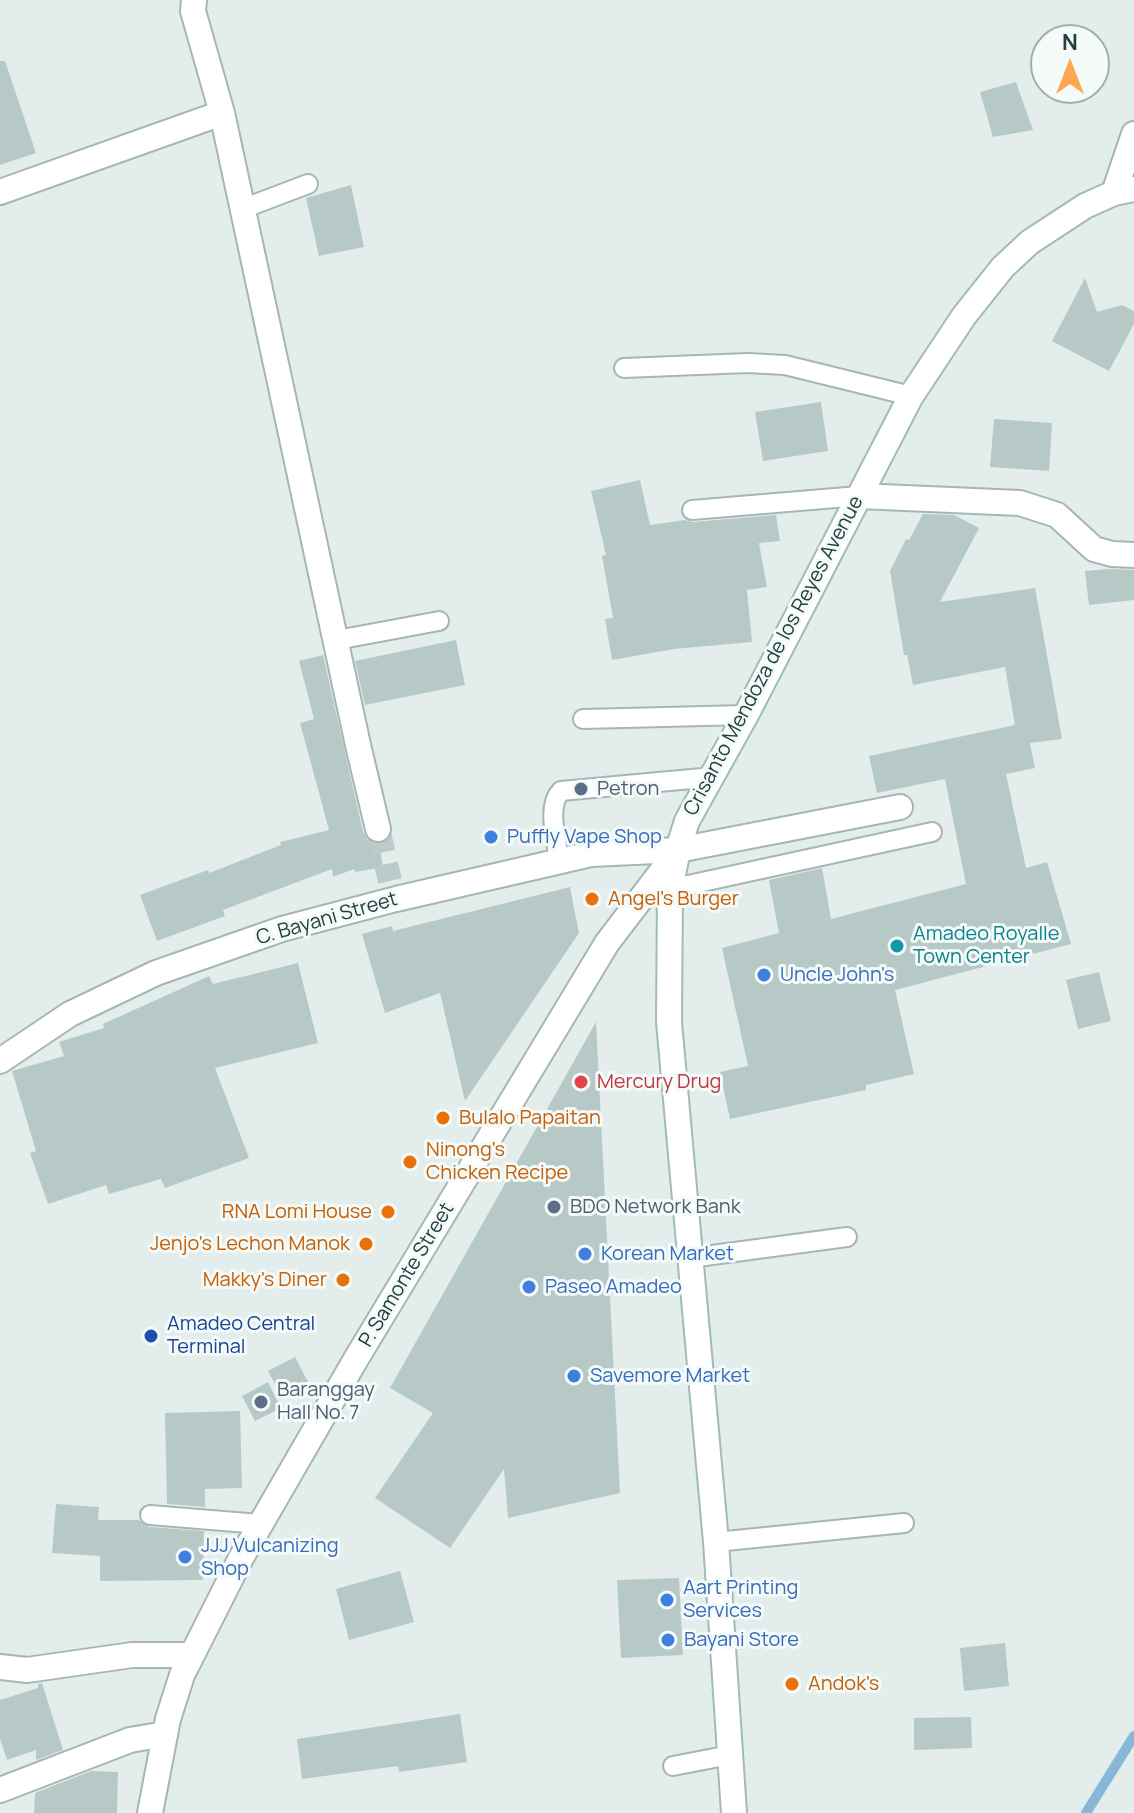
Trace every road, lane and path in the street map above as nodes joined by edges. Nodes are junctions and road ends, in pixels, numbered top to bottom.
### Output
1 (194, 0) edge
2 (222, 113) junction
3 (1134, 134) edge
4 (308, 184) dead end
5 (1124, 191) edge
6 (0, 192) edge
7 (242, 209) junction
8 (624, 368) dead end
9 (911, 396) junction
10 (859, 496) junction
11 (692, 510) dead end
12 (1134, 555) edge
13 (439, 621) dead end
14 (337, 640) junction
15 (746, 715) junction
16 (583, 719) dead end
17 (713, 777) junction
18 (900, 807) dead end
19 (378, 829) tunnel mouth
20 (932, 832) dead end
21 (678, 850) junction
22 (559, 861) junction
23 (670, 889) junction
24 (0, 1061) edge
25 (847, 1237) dead end
26 (690, 1258) junction
27 (150, 1515) dead end
28 (904, 1523) dead end
29 (260, 1524) junction
30 (716, 1542) junction
31 (191, 1655) junction
32 (0, 1667) edge
33 (165, 1734) junction
34 (730, 1755) junction
35 (673, 1766) dead end
36 (0, 1790) edge
37 (150, 1813) edge
38 (734, 1813) edge

1 - 2 street
2 - 6 street
2 - 7 street
3 - 5 street
4 - 7 lane
5 - 9 street, Crisanto Mendoza de los Reyes Avenue
7 - 14 street
8 - 9 lane
9 - 10 street, Crisanto Mendoza de los Reyes Avenue
10 - 11 lane
10 - 12 street
10 - 15 street, Crisanto Mendoza de los Reyes Avenue
13 - 14 lane
14 - 19 street
15 - 16 lane
15 - 17 street, Crisanto Mendoza de los Reyes Avenue
17 - 21 street, Crisanto Mendoza de los Reyes Avenue
17 - 22 lane
18 - 21 street, C. Bayani Street
20 - 23 lane
21 - 22 street, C. Bayani Street
21 - 23 street, Crisanto Mendoza de los Reyes Avenue
21 - 29 street, P. Samonte Street
22 - 24 street, C. Bayani Street
23 - 26 street, Crisanto Mendoza de los Reyes Avenue
25 - 26 lane
26 - 30 street, Crisanto Mendoza de los Reyes Avenue
27 - 29 lane
28 - 30 lane
29 - 31 street, P. Samonte Street
30 - 34 street, Crisanto Mendoza de los Reyes Avenue
31 - 32 street
31 - 33 street, P. Samonte Street
33 - 36 street
33 - 37 street, P. Samonte Street
34 - 35 lane
34 - 38 street, Crisanto Mendoza de los Reyes Avenue

